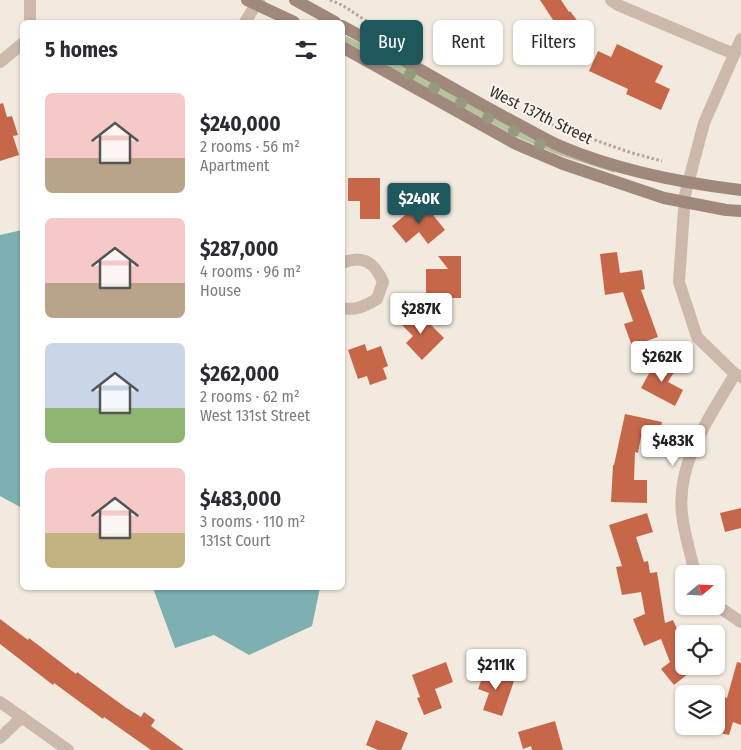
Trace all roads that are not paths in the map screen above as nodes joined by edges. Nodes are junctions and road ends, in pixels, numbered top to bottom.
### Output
1 (30, 0) edge
2 (295, 0) edge
3 (611, 0) edge
4 (255, 2) edge
5 (30, 20) edge
6 (246, 20) edge
7 (290, 20) edge
8 (331, 20) edge
9 (345, 28) edge
10 (741, 38) edge
11 (20, 46) edge
12 (345, 49) edge
13 (734, 54) junction
14 (0, 62) edge
15 (689, 182) junction
16 (741, 190) edge
17 (685, 202) junction
18 (741, 211) edge
19 (345, 262) edge
20 (345, 309) edge
21 (738, 376) edge
22 (693, 565) edge
23 (725, 611) edge
24 (741, 622) edge
25 (0, 702) edge
26 (22, 717) junction
27 (0, 738) edge
28 (68, 750) edge

1 - 5 street
2 - 8 main road
3 - 13 street
4 - 6 street
4 - 7 main road
9 - 15 main road, West 137th Street
10 - 13 street
11 - 14 street
12 - 17 main road, West 137th Street
13 - 15 street
15 - 16 main road, West 137th Street
15 - 17 street
17 - 18 main road, West 137th Street
17 - 21 street
19 - 20 street
21 - 22 street
23 - 24 street
25 - 26 street
26 - 27 street
26 - 28 street

